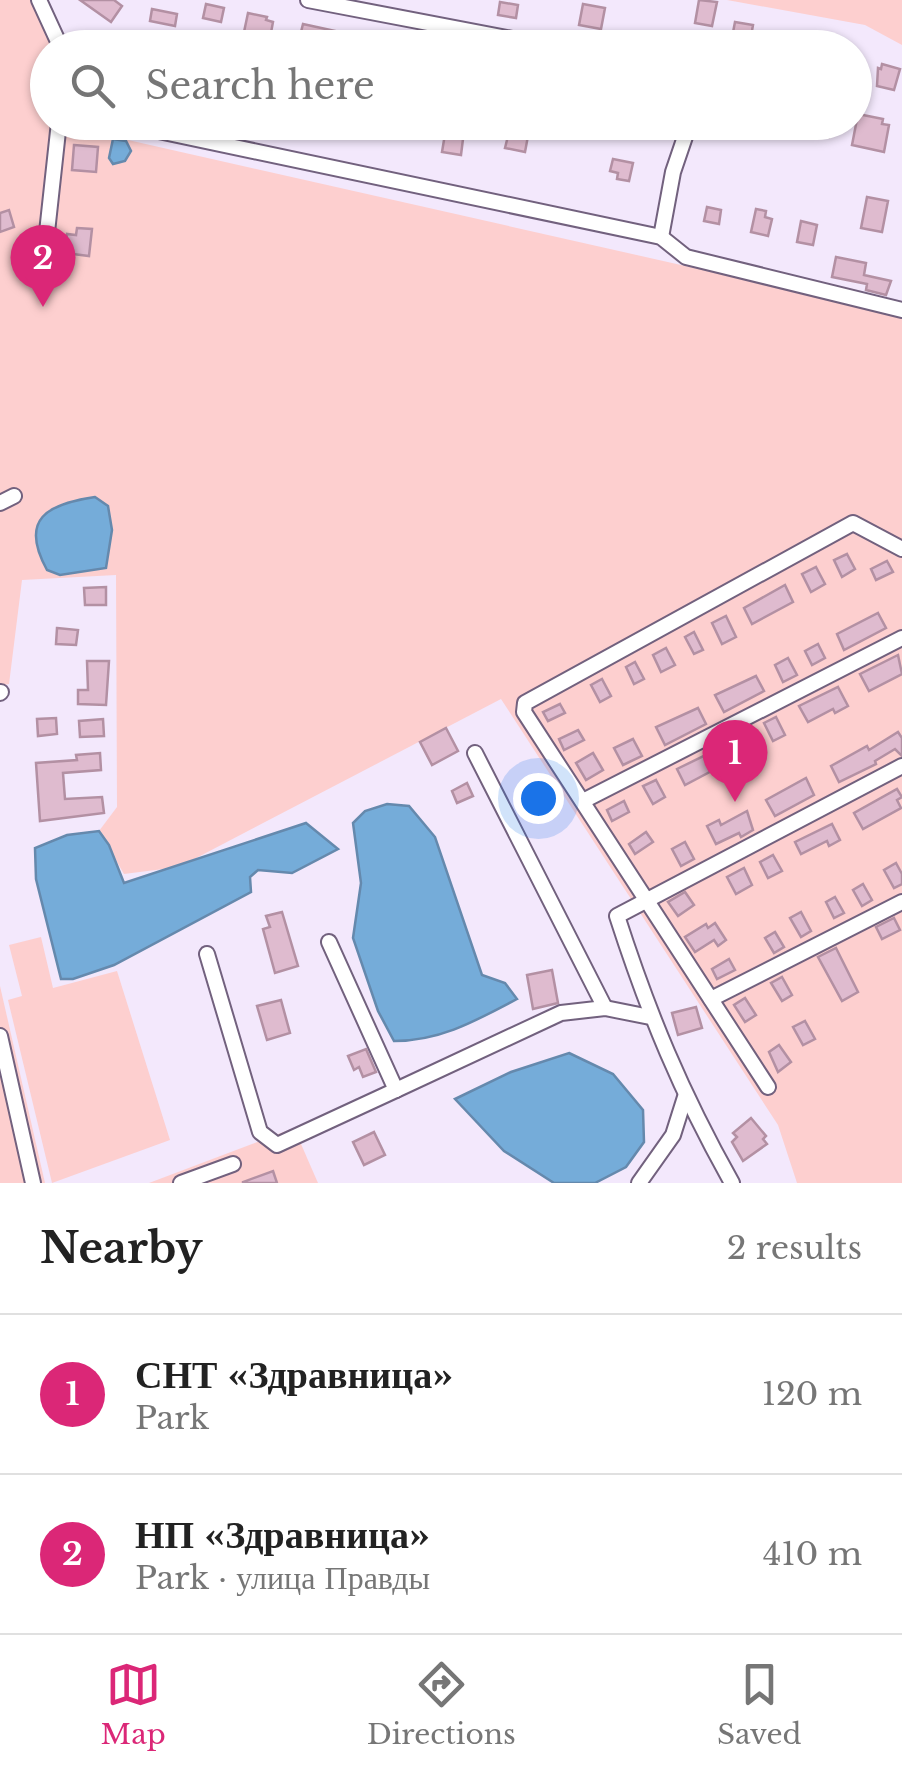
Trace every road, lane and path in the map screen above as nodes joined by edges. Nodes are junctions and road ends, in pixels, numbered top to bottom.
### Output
1 (39, 0) edge
2 (308, 0) edge
3 (52, 30) edge
4 (465, 30) edge
5 (57, 140) edge
6 (201, 140) edge
7 (684, 140) edge
8 (662, 237) junction
9 (43, 269) dead end
10 (902, 310) edge
11 (902, 549) edge
12 (902, 638) edge
13 (476, 753) dead end
14 (902, 766) edge
15 (583, 801) junction
16 (646, 900) junction
17 (902, 902) edge
18 (329, 942) dead end
19 (207, 954) dead end
20 (710, 999) junction
21 (604, 1008) junction
22 (650, 1017) junction
23 (0, 1036) edge
24 (768, 1086) dead end
25 (396, 1090) junction
26 (685, 1097) junction
27 (232, 1164) dead end
28 (33, 1183) edge
29 (181, 1183) edge
30 (639, 1183) edge
31 (732, 1183) edge

1 - 3 street
2 - 4 street
5 - 9 street
6 - 8 street
7 - 8 street
8 - 10 street
11 - 15 street
12 - 15 street
13 - 21 street
14 - 16 street
15 - 16 street
16 - 20 street
16 - 22 street
17 - 20 street
18 - 25 street
19 - 25 street
20 - 24 street
21 - 22 street
21 - 25 street
22 - 26 street
23 - 28 street
26 - 30 street
26 - 31 street
27 - 29 street

